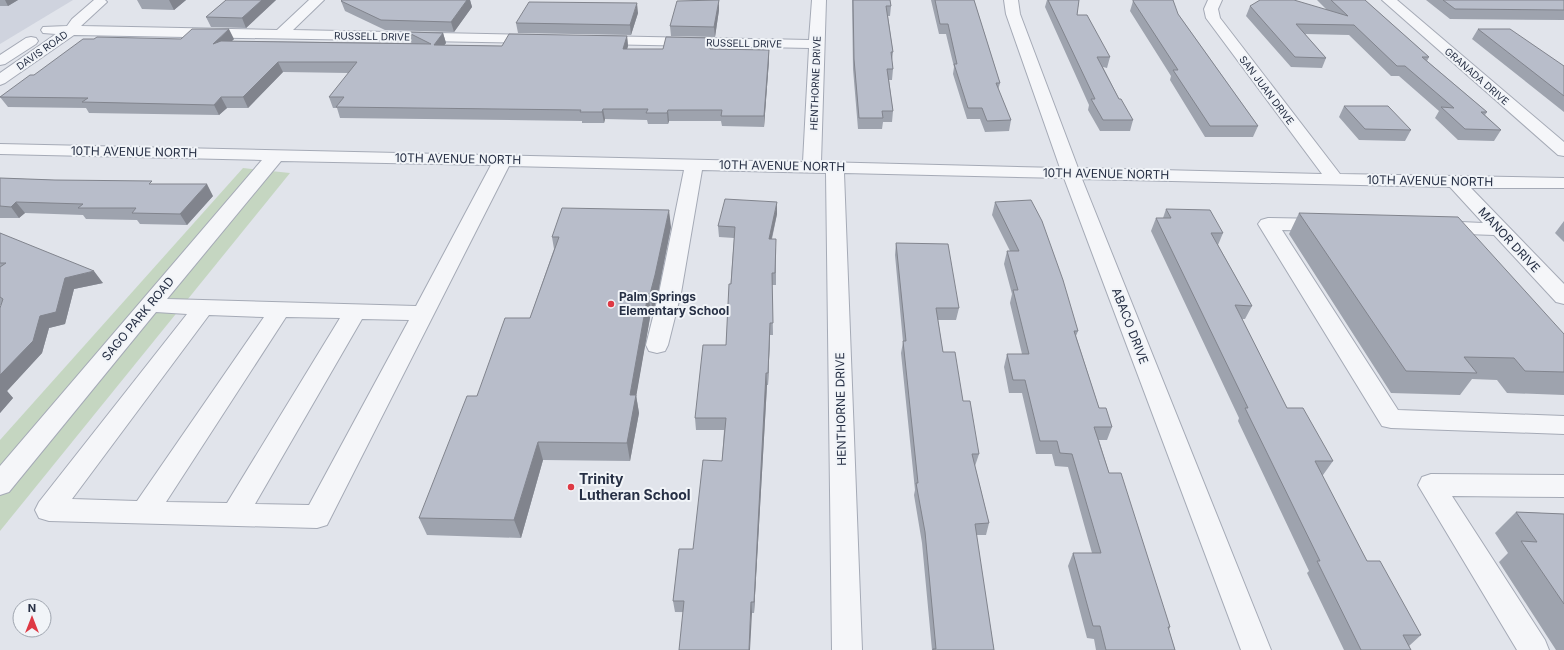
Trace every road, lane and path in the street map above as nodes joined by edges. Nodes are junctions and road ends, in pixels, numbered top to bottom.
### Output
1 (317, 0) edge
2 (819, 0) edge
3 (1011, 0) edge
4 (1214, 0) edge
5 (1389, 0) edge
6 (102, 1) edge
7 (48, 30) junction
8 (70, 31) junction
9 (280, 35) junction
10 (550, 40) edge
11 (582, 40) edge
12 (816, 44) junction
13 (0, 61) edge
14 (0, 80) edge
15 (0, 148) edge
16 (1564, 151) edge
17 (276, 155) junction
18 (503, 160) junction
19 (694, 164) junction
20 (824, 167) junction
21 (1071, 173) junction
22 (1334, 178) junction
23 (1455, 182) junction
24 (1564, 183) edge
25 (1346, 225) edge
26 (1415, 227) edge
27 (1499, 229) junction
28 (1563, 296) edge
29 (150, 305) junction
30 (203, 308) junction
31 (280, 310) junction
32 (355, 312) junction
33 (423, 313) junction
34 (657, 345) dead end
35 (1564, 425) edge
36 (0, 484) edge
37 (1564, 486) edge
38 (144, 513) junction
39 (234, 515) junction
40 (847, 650) edge
41 (1256, 650) edge
42 (1534, 650) edge

1 - 9 street
2 - 12 street, HENTHORNE DRIVE
3 - 21 street, ABACO DRIVE
4 - 22 street, SAN JUAN DRIVE
5 - 16 street, GRANADA DRIVE
6 - 7 street, DAVIS ROAD
6 - 8 street, DAVIS ROAD
7 - 8 street, RUSSELL DRIVE
7 - 13 street, DAVIS ROAD
8 - 9 street, RUSSELL DRIVE
8 - 14 street, DAVIS ROAD
9 - 10 street, RUSSELL DRIVE
11 - 12 street, RUSSELL DRIVE
12 - 20 street, HENTHORNE DRIVE
15 - 17 street, 10TH AVENUE NORTH
17 - 18 street, 10TH AVENUE NORTH
17 - 29 street, SAGO PARK ROAD
18 - 19 street, 10TH AVENUE NORTH
18 - 33 street
19 - 20 street, 10TH AVENUE NORTH
19 - 34 street
20 - 21 street, 10TH AVENUE NORTH
20 - 40 street, HENTHORNE DRIVE
21 - 22 street, 10TH AVENUE NORTH
21 - 41 street, ABACO DRIVE
22 - 23 street, 10TH AVENUE NORTH
23 - 24 street, 10TH AVENUE NORTH
23 - 27 street, MANOR DRIVE
25 - 35 street
26 - 27 street
27 - 28 street, MANOR DRIVE
29 - 30 street
29 - 36 street, SAGO PARK ROAD
30 - 31 street
30 - 38 street
31 - 32 street
31 - 38 street
32 - 33 street
32 - 39 street
33 - 39 street
37 - 42 street
38 - 39 street

